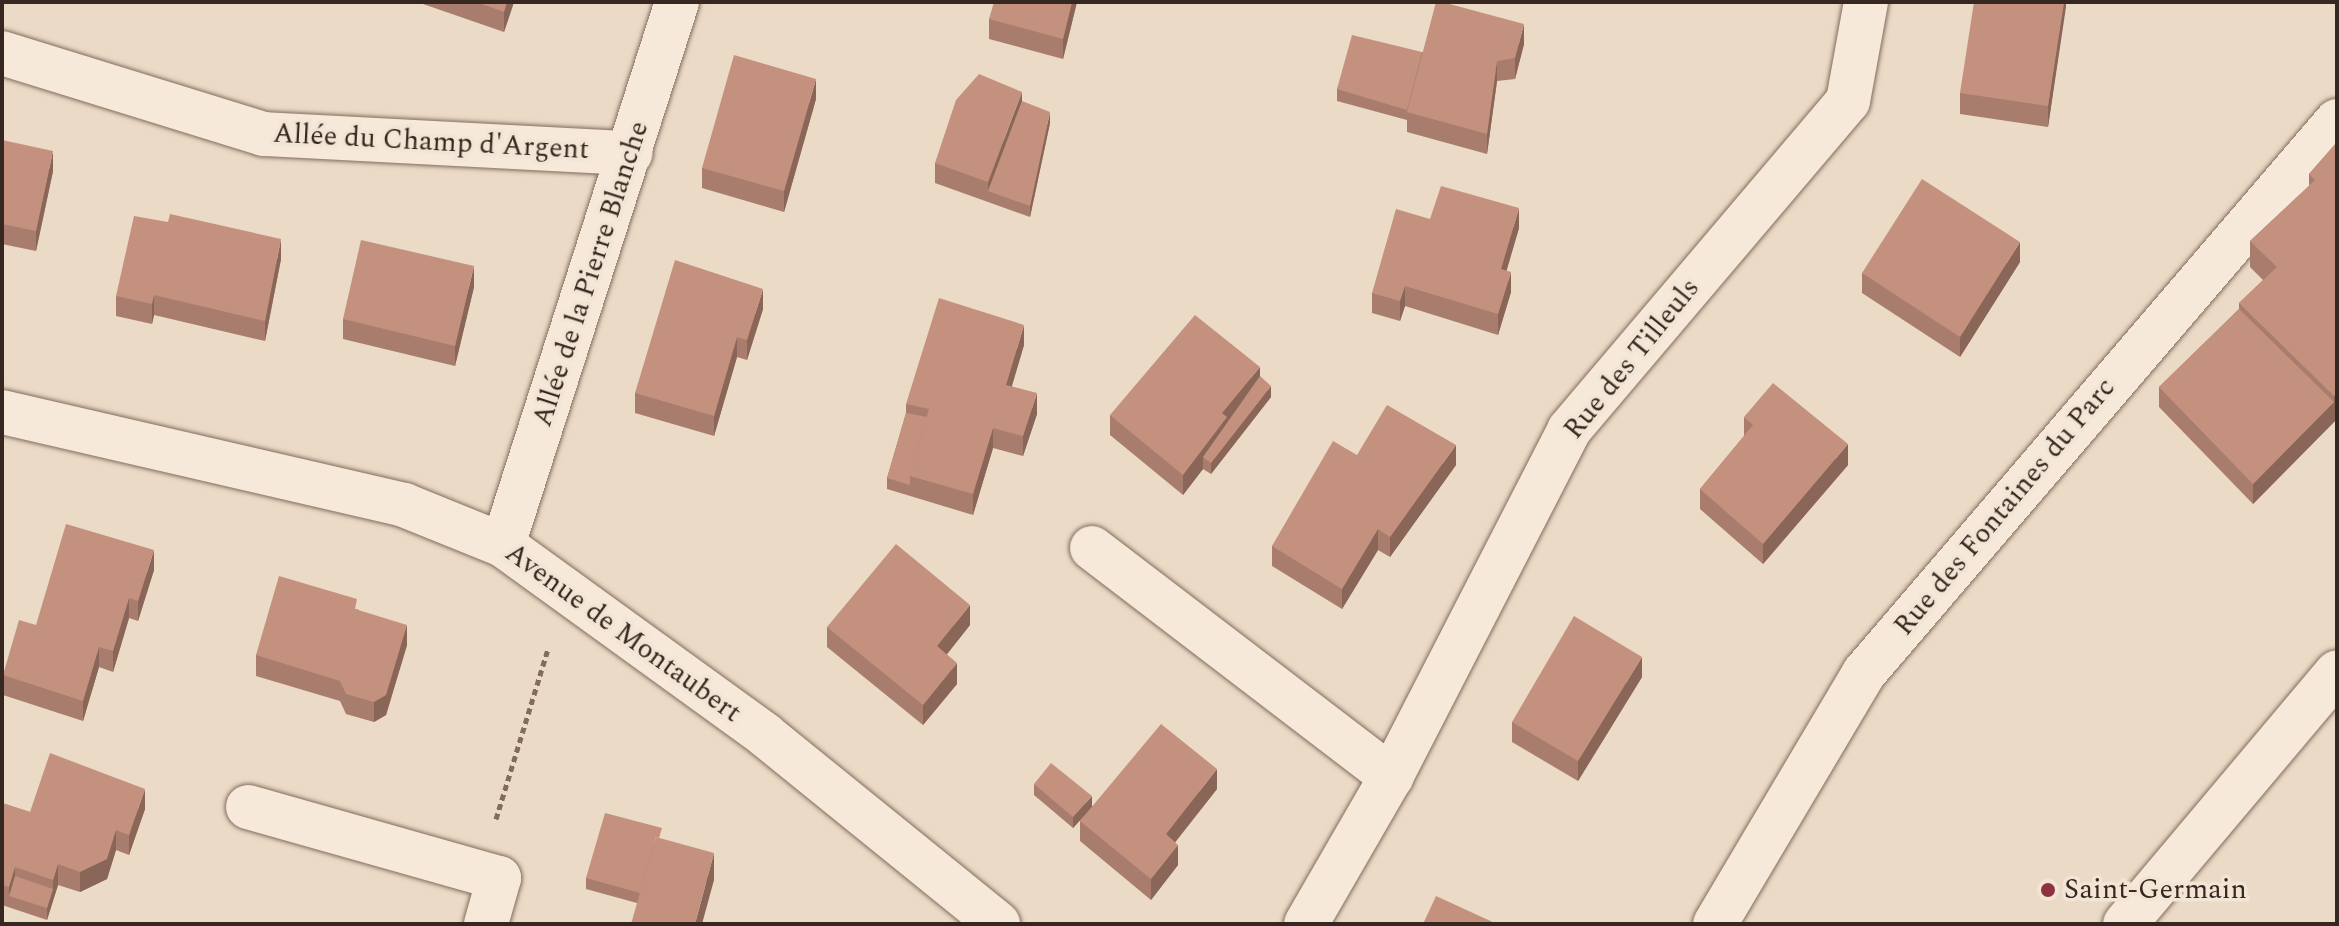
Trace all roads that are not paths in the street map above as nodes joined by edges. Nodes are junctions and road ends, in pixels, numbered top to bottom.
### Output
1 (677, 2) edge
2 (1866, 2) edge
3 (2, 53) edge
4 (2337, 121) edge
5 (631, 153) junction
6 (2, 412) edge
7 (503, 545) junction
8 (1092, 548) dead end
9 (2337, 672) edge
10 (1391, 777) junction
11 (248, 807) dead end
12 (486, 924) edge
13 (998, 924) edge
14 (1306, 924) edge
15 (1715, 924) edge
16 (2125, 924) edge

1 - 5 street, Allée de la Pierre Blanche
2 - 10 street, Rue des Tilleuls
3 - 5 street, Allée du Champ d'Argent
4 - 15 street, Rue des Fontaines du Parc
5 - 7 street, Allée de la Pierre Blanche
6 - 7 street, Avenue de Montaubert
7 - 13 street, Avenue de Montaubert
8 - 10 street
9 - 16 street
10 - 14 street, Rue des Tilleuls
11 - 12 street

